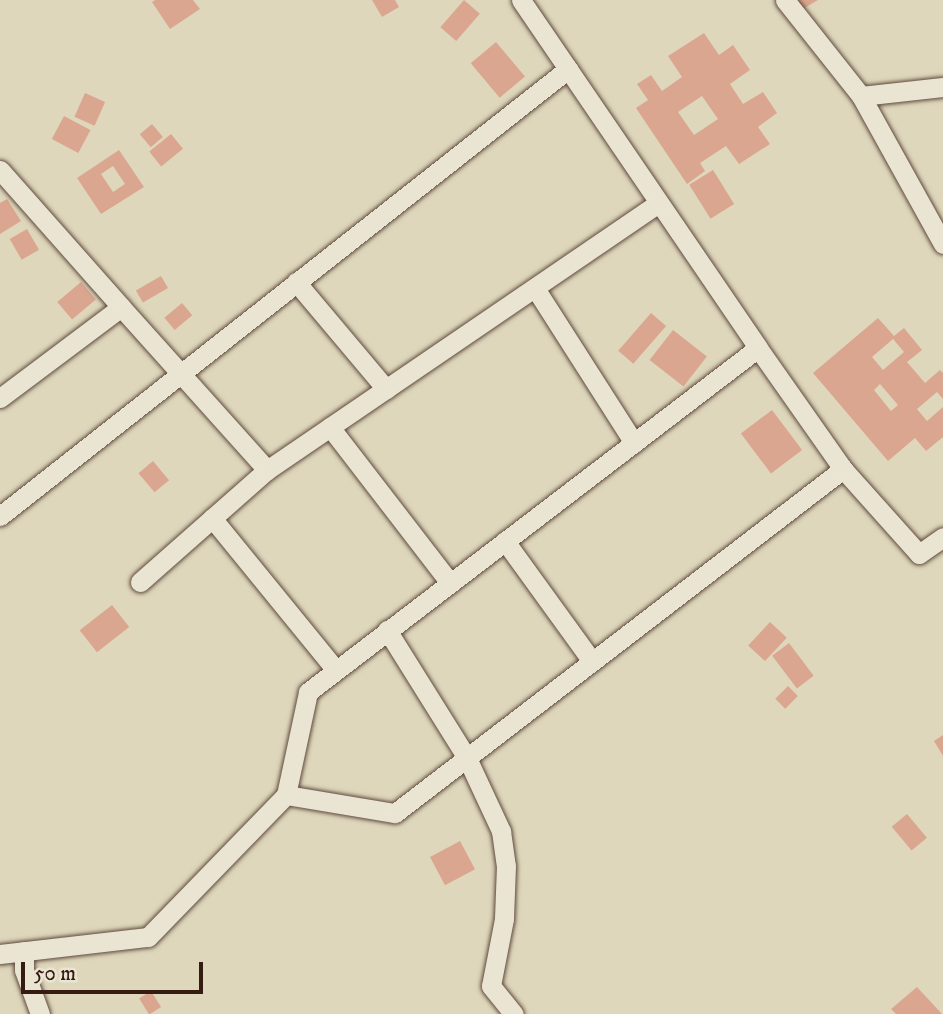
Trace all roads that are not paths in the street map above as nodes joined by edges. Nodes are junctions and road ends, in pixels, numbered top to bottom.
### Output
1 (521, 0) edge
2 (785, 0) edge
3 (568, 69) junction
4 (943, 87) edge
5 (861, 96) junction
6 (0, 170) edge
7 (659, 204) junction
8 (943, 244) edge
9 (296, 282) junction
10 (535, 288) junction
11 (121, 307) junction
12 (758, 348) junction
13 (181, 373) junction
14 (386, 389) junction
15 (0, 398) edge
16 (330, 427) junction
17 (634, 443) junction
18 (844, 469) junction
19 (267, 470) junction
20 (0, 516) edge
21 (212, 518) junction
22 (943, 537) edge
23 (505, 541) junction
24 (140, 582) dead end
25 (450, 583) junction
26 (387, 630) junction
27 (592, 661) junction
28 (336, 670) junction
29 (467, 758) junction
30 (286, 795) junction
31 (24, 951) junction
32 (0, 954) edge
33 (40, 1014) edge
34 (514, 1014) edge

1 - 3 street
2 - 5 street
3 - 7 street
3 - 9 street
4 - 5 street
5 - 8 street
6 - 11 street
7 - 10 street
7 - 12 street
9 - 13 street
9 - 14 street
10 - 14 street
10 - 17 street
11 - 13 street
11 - 15 street
12 - 17 street
12 - 18 street
13 - 19 street
13 - 20 street
14 - 16 street
16 - 19 street
16 - 25 street
17 - 23 street
18 - 22 street
18 - 27 street
19 - 21 street
21 - 24 street
21 - 28 street
23 - 25 street
23 - 27 street
25 - 26 street
26 - 28 street
26 - 29 street
27 - 29 street
28 - 30 street
29 - 30 street
29 - 34 street
30 - 31 street
31 - 32 street
31 - 33 street

